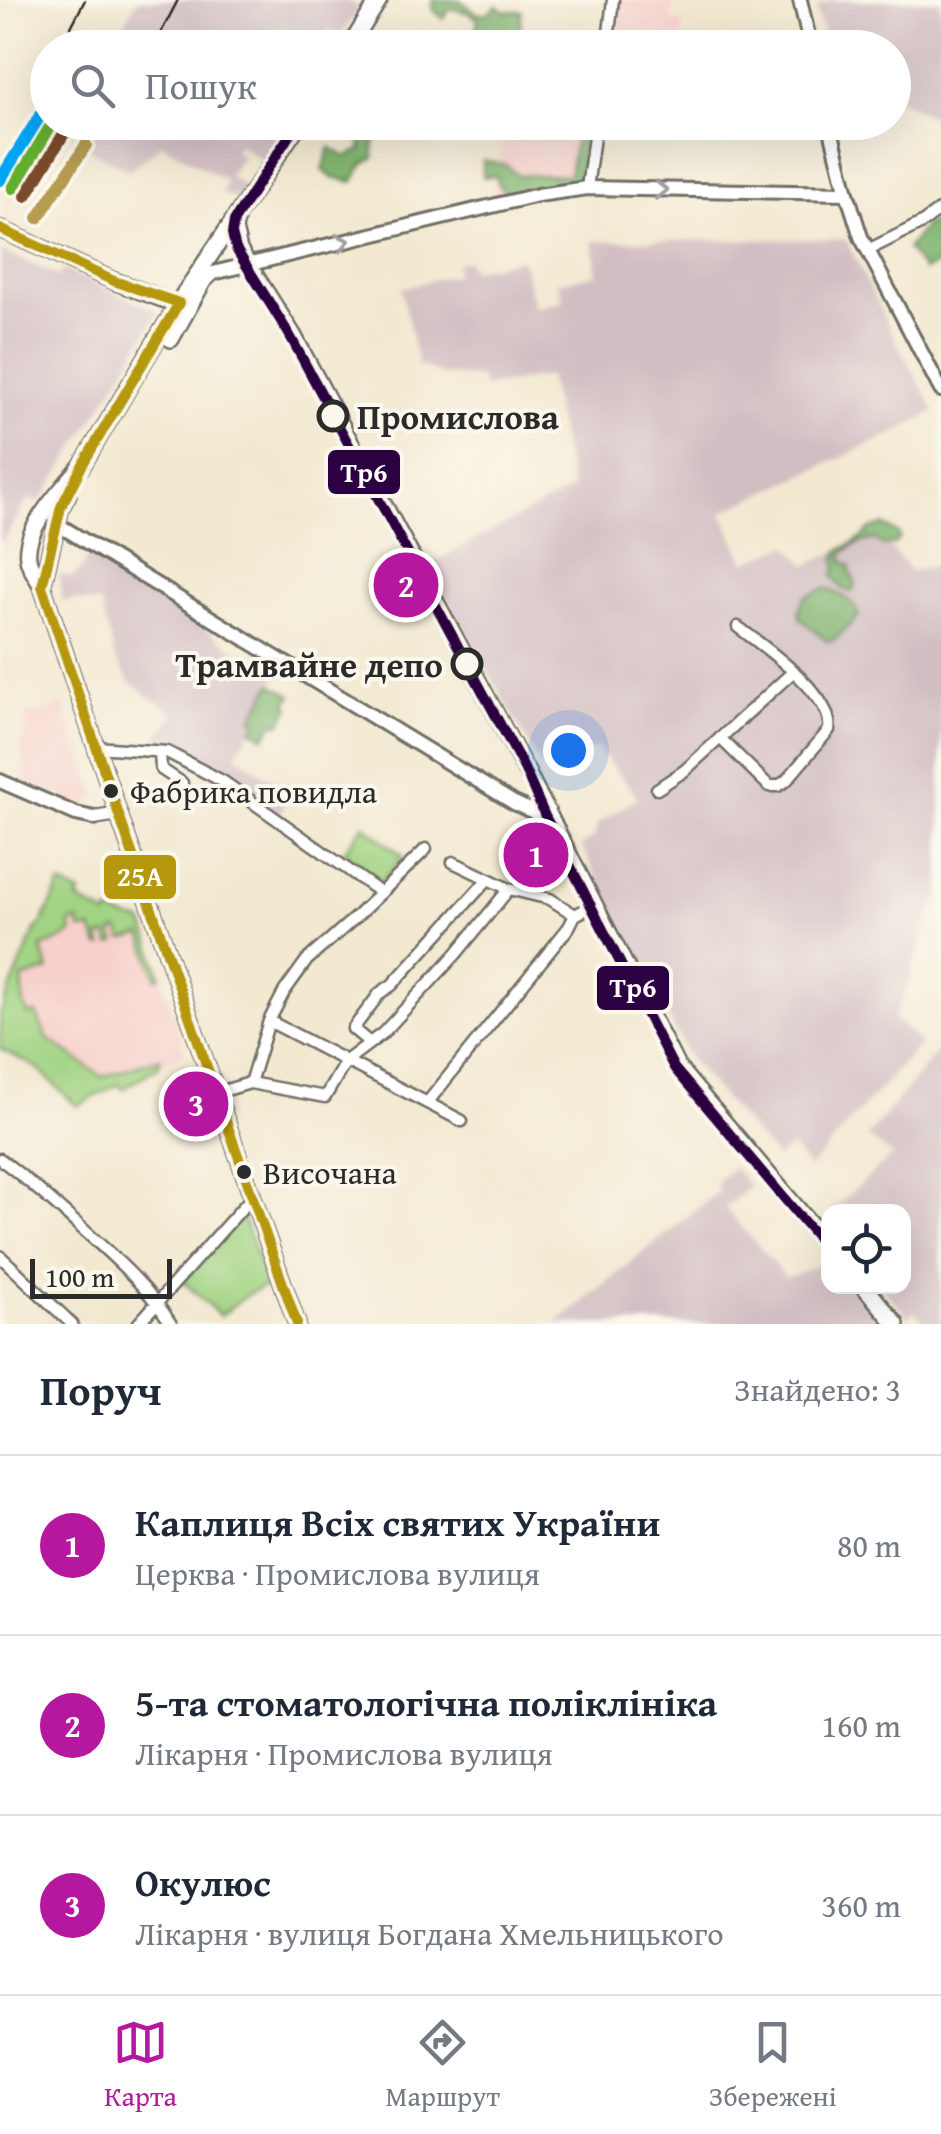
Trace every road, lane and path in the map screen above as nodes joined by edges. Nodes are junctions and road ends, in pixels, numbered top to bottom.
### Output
1 (379, 0) edge
2 (614, 0) edge
3 (800, 0) edge
4 (360, 30) edge
5 (610, 30) edge
6 (807, 30) edge
7 (288, 140) edge
8 (594, 140) edge
9 (834, 140) edge
10 (587, 188) junction
11 (847, 194) junction
12 (941, 209) edge
13 (235, 225) junction
14 (0, 229) edge
15 (868, 250) junction
16 (248, 265) junction
17 (200, 287) junction
18 (179, 303) junction
19 (941, 390) edge
20 (124, 396) junction
21 (83, 464) junction
22 (38, 521) junction
23 (57, 524) junction
24 (51, 555) junction
25 (28, 561) junction
26 (42, 586) junction
27 (738, 626) dead end
28 (794, 671) junction
29 (720, 738) junction
30 (96, 747) junction
31 (160, 752) junction
32 (0, 781) edge
33 (182, 783) dead end
34 (657, 789) dead end
35 (119, 814) junction
36 (551, 820) junction
37 (426, 849) dead end
38 (453, 862) dead end
39 (488, 879) junction
40 (509, 888) junction
41 (381, 893) junction
42 (594, 905) junction
43 (574, 915) junction
44 (269, 1021) junction
45 (370, 1043) junction
46 (346, 1061) junction
47 (250, 1083) junction
48 (216, 1093) junction
49 (427, 1103) junction
50 (462, 1122) dead end
51 (0, 1159) edge
52 (252, 1197) junction
53 (821, 1237) edge
54 (0, 1256) edge
55 (871, 1294) edge
56 (158, 1302) junction
57 (72, 1324) edge
58 (138, 1324) edge
59 (172, 1324) edge
60 (297, 1324) edge
61 (896, 1324) edge

1 - 4 main road
2 - 5 street
3 - 6 street
7 - 13 main road
8 - 10 street
9 - 11 street
10 -> 11 street
16 -> 10 street
11 - 15 street
12 - 15 street
13 - 16 main road
13 - 17 main road
13 - 18 main road
14 - 18 main road
15 - 19 street
16 - 17 street
16 - 36 main road
17 - 18 main road
17 - 20 main road
18 - 20 main road
20 - 21 main road
21 - 22 main road
21 - 23 main road
22 - 23 main road
22 - 25 main road
23 - 24 main road
23 - 36 street
24 - 25 main road
24 - 26 main road
25 - 26 main road
26 - 30 main road
27 - 28 street
28 - 29 street
28 - 29 street
29 - 34 street
30 - 31 street
30 - 35 main road
31 - 33 street
31 - 41 street
32 - 35 street
35 - 48 main road
36 - 42 main road
37 - 41 street
38 - 39 street
39 - 40 street
39 - 45 street
40 - 43 street
40 - 45 street
41 - 44 street
42 - 43 street
42 - 53 main road
43 - 49 street
44 - 46 street
44 - 47 street
45 - 46 street
46 - 47 street
46 - 49 street
47 - 48 street
48 - 52 main road
49 - 50 street
51 - 56 street
52 - 56 street
52 - 60 main road
54 - 57 street
55 - 61 main road
56 - 58 street
56 - 59 street

